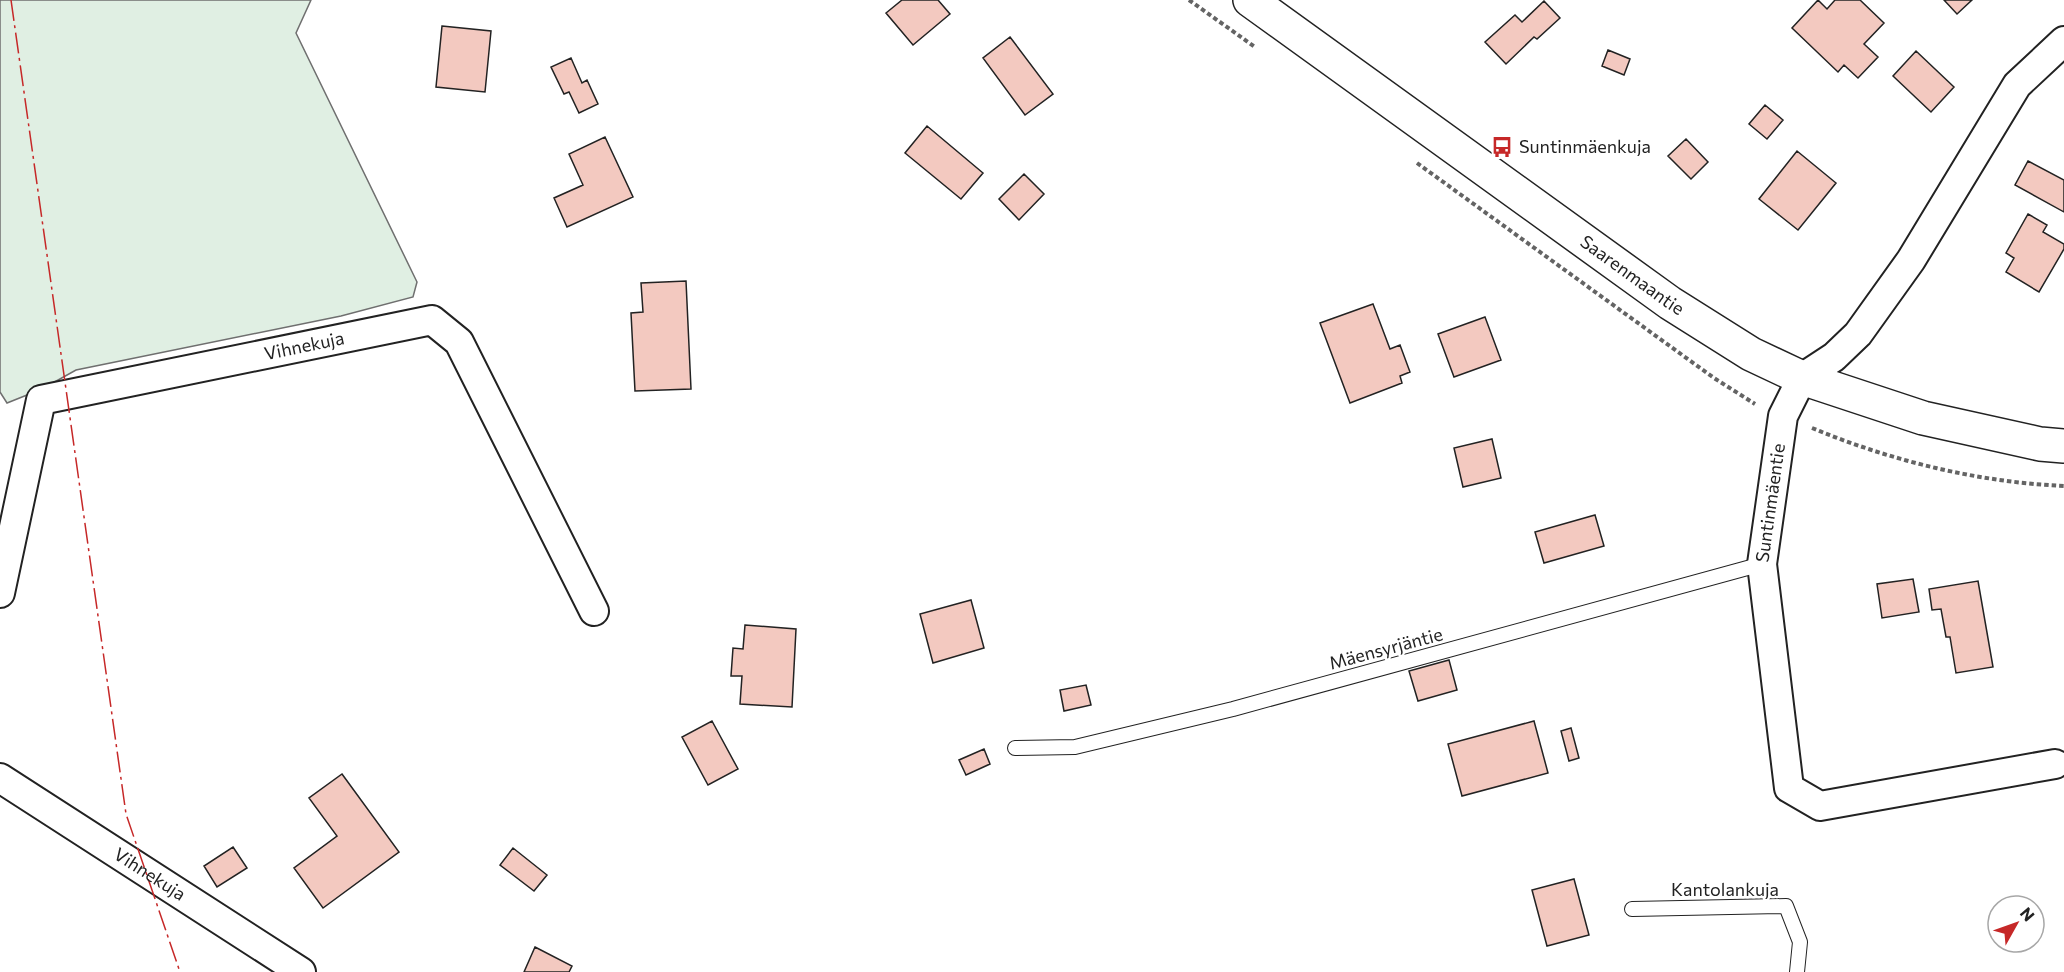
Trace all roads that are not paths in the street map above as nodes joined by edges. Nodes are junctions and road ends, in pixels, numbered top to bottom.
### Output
1 (1250, 0) edge
2 (2064, 41) edge
3 (1802, 378) junction
4 (2064, 446) edge
5 (1762, 564) junction
6 (0, 593) edge
7 (594, 611) dead end
8 (1015, 748) dead end
9 (2055, 764) dead end
10 (0, 778) edge
11 (1632, 909) dead end
12 (301, 972) edge
13 (1797, 972) edge

1 - 3 street, Saarenmaantie
2 - 3 street
3 - 4 street, Saarenmaantie
3 - 5 street, Suntinmäentie
5 - 8 lane, Mäensyrjäntie
5 - 9 street, Suntinmäentie
6 - 7 street, Vihnekuja
10 - 12 street, Vihnekuja
11 - 13 lane, Kantolankuja

